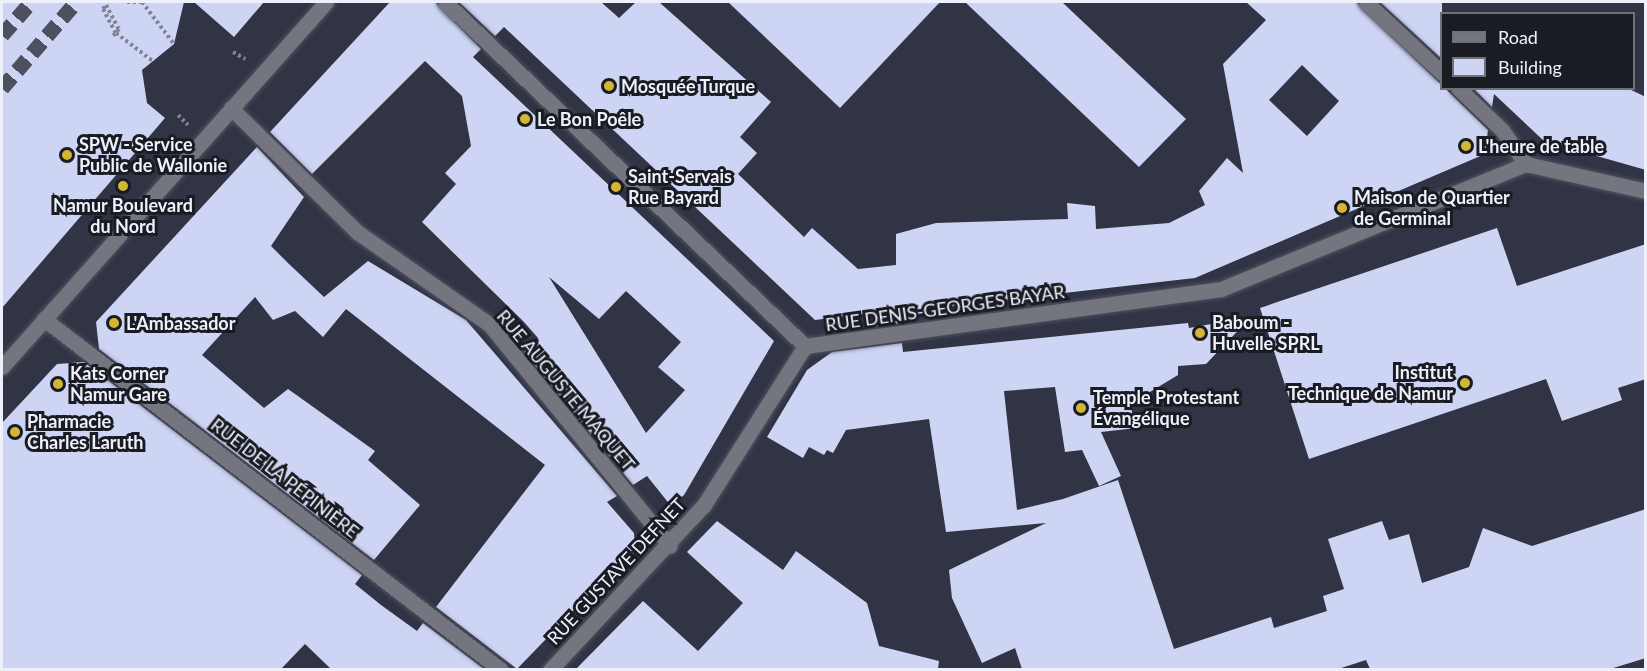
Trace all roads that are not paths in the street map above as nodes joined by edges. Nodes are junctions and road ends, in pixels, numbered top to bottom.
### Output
1 (326, 2) edge
2 (445, 2) edge
3 (1366, 2) edge
4 (1440, 71) edge
5 (1460, 90) edge
6 (231, 108) junction
7 (1526, 164) junction
8 (1646, 191) edge
9 (44, 319) junction
10 (805, 346) junction
11 (2, 368) edge
12 (670, 546) junction
13 (501, 669) edge
14 (550, 669) edge

1 - 6 street
2 - 10 street, RUE DENIS-GEORGES BAYAR
3 - 4 street
5 - 7 street
6 - 9 street
6 - 12 street, RUE AUGUSTE MAQUET
7 - 8 street
7 - 10 street, RUE DENIS-GEORGES BAYAR
9 - 11 street
9 - 13 street, RUE DE LA PÉPINIÈRE
10 - 12 street, RUE GUSTAVE DEFNET
12 - 14 street, RUE GUSTAVE DEFNET

